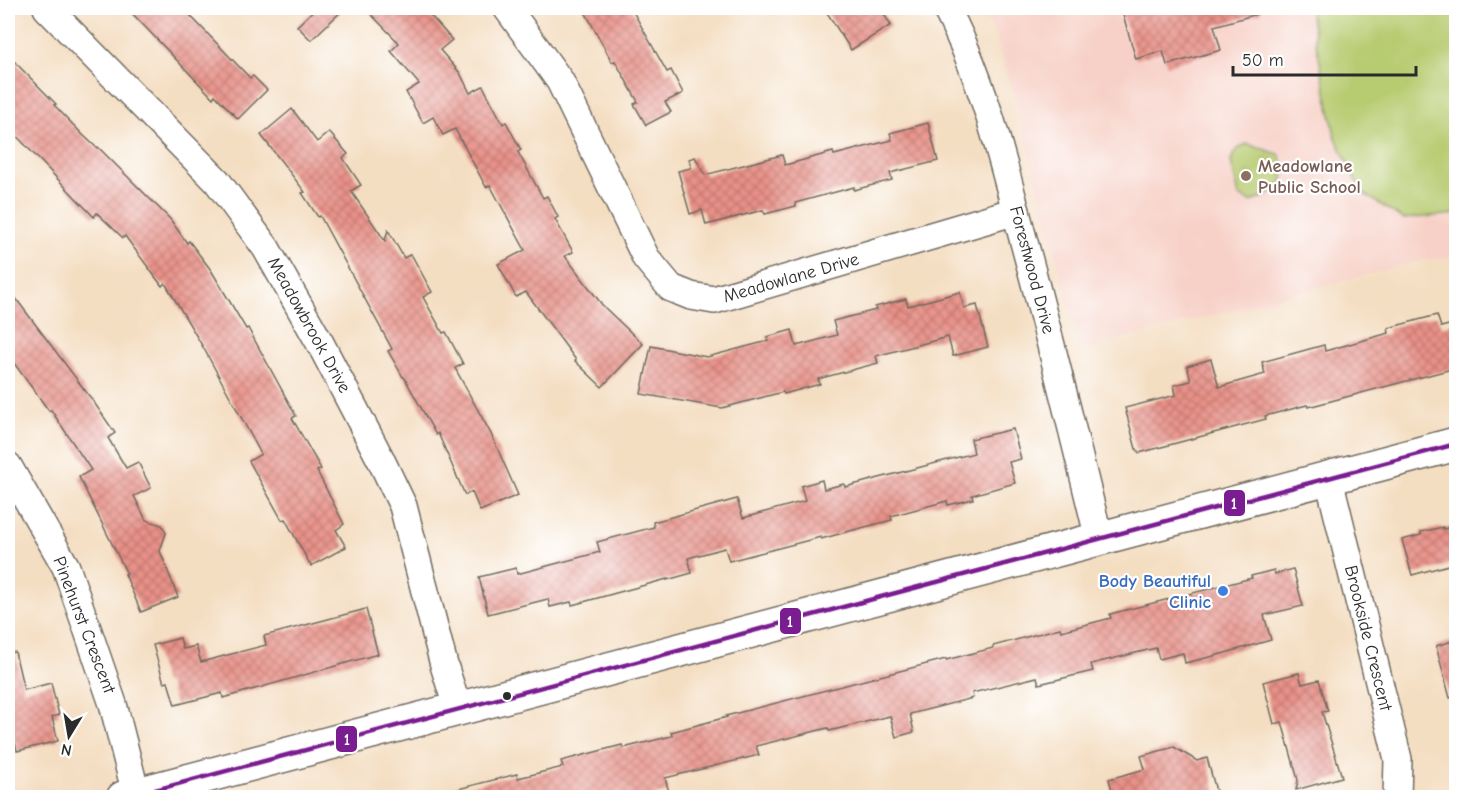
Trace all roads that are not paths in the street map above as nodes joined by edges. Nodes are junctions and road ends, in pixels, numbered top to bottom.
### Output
1 (47, 8) edge
2 (507, 8) edge
3 (946, 8) edge
4 (1016, 212) junction
5 (1456, 444) edge
6 (8, 466) edge
7 (1329, 479) junction
8 (1100, 539) junction
9 (458, 710) junction
10 (129, 796) edge
11 (1397, 798) edge

1 - 9 street, Meadowbrook Drive
2 - 4 street, Meadowlane Drive
3 - 4 street, Forestwood Drive
4 - 8 street, Forestwood Drive
5 - 7 street
6 - 10 street, Pinehurst Crescent
7 - 8 street
7 - 11 street, Brookside Crescent
8 - 9 street
9 - 10 street

